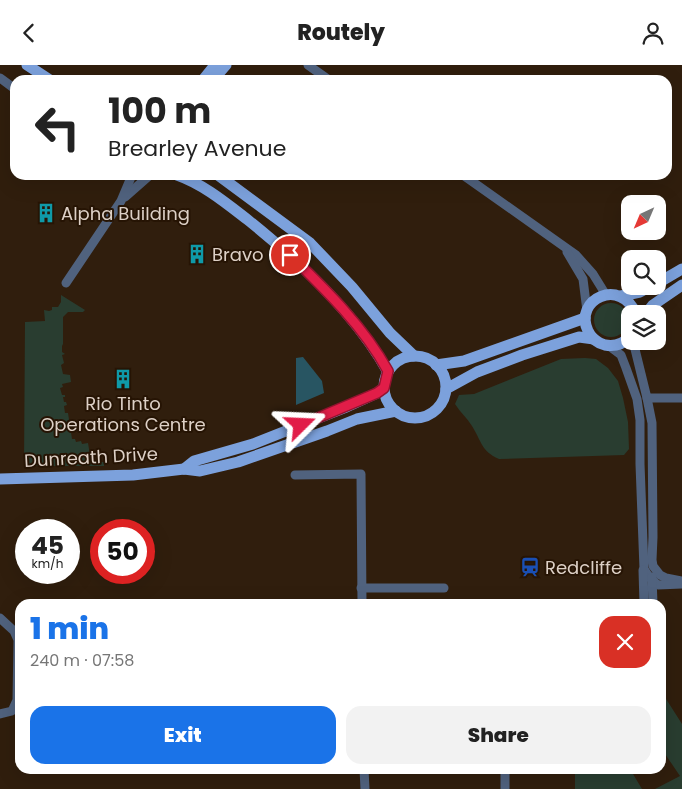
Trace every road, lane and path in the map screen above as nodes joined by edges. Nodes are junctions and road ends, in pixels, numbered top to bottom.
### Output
1 (28, 65) edge
2 (215, 65) edge
3 (226, 65) edge
4 (308, 65) edge
5 (43, 75) edge
6 (207, 75) edge
7 (217, 75) edge
8 (322, 75) edge
9 (130, 180) edge
10 (144, 180) edge
11 (191, 180) edge
12 (225, 180) edge
13 (469, 180) edge
14 (121, 201) junction
15 (564, 247) junction
16 (682, 269) edge
17 (666, 278) edge
18 (66, 283) dead end
19 (682, 285) edge
20 (606, 295) junction
21 (626, 295) edge
22 (621, 296) junction
23 (632, 305) edge
24 (653, 305) edge
25 (586, 315) junction
26 (594, 339) junction
27 (621, 343) edge
28 (609, 346) junction
29 (635, 350) edge
30 (414, 356) junction
31 (436, 365) junction
32 (388, 371) junction
33 (384, 388) junction
34 (446, 389) junction
35 (682, 397) edge
36 (647, 398) junction
37 (396, 411) junction
38 (184, 469) junction
39 (295, 475) dead end
40 (0, 479) edge
41 (647, 560) junction
42 (658, 581) junction
43 (682, 582) edge
44 (361, 588) junction
45 (444, 588) dead end
46 (362, 599) edge
47 (644, 599) edge
48 (644, 599) edge
49 (655, 599) edge
50 (656, 599) edge
51 (0, 618) edge
52 (15, 633) edge
53 (15, 704) edge
54 (0, 714) edge
55 (364, 774) edge
56 (505, 774) edge
57 (365, 789) edge
58 (505, 789) edge

1 - 5 main road
2 - 6 main road
3 - 7 main road
4 - 8 street
9 - 14 street
10 - 14 street
11 - 32 main road
12 - 30 main road
13 - 15 street
14 - 18 street
15 - 20 street
15 - 25 street
16 - 17 main road
19 - 24 main road
20 - 22 main road
20 - 25 main road
21 - 22 main road
22 - 23 main road
25 - 26 main road
25 - 31 main road
26 - 28 main road
26 - 34 main road
27 - 28 main road
28 - 41 street
29 - 36 street
30 - 31 main road
30 - 32 main road
31 - 34 main road
32 - 33 main road
33 - 37 main road
33 - 38 main road, Dunreath Drive
34 - 37 main road
35 - 36 street
36 - 41 street
37 - 38 main road, Dunreath Drive
38 - 40 main road, Dunreath Drive
39 - 44 street
41 - 42 street
41 - 47 street
42 - 43 street
42 - 48 street
42 - 49 street
42 - 50 street
44 - 45 street
44 - 46 street
51 - 52 street
53 - 54 street
55 - 57 street
56 - 58 street

